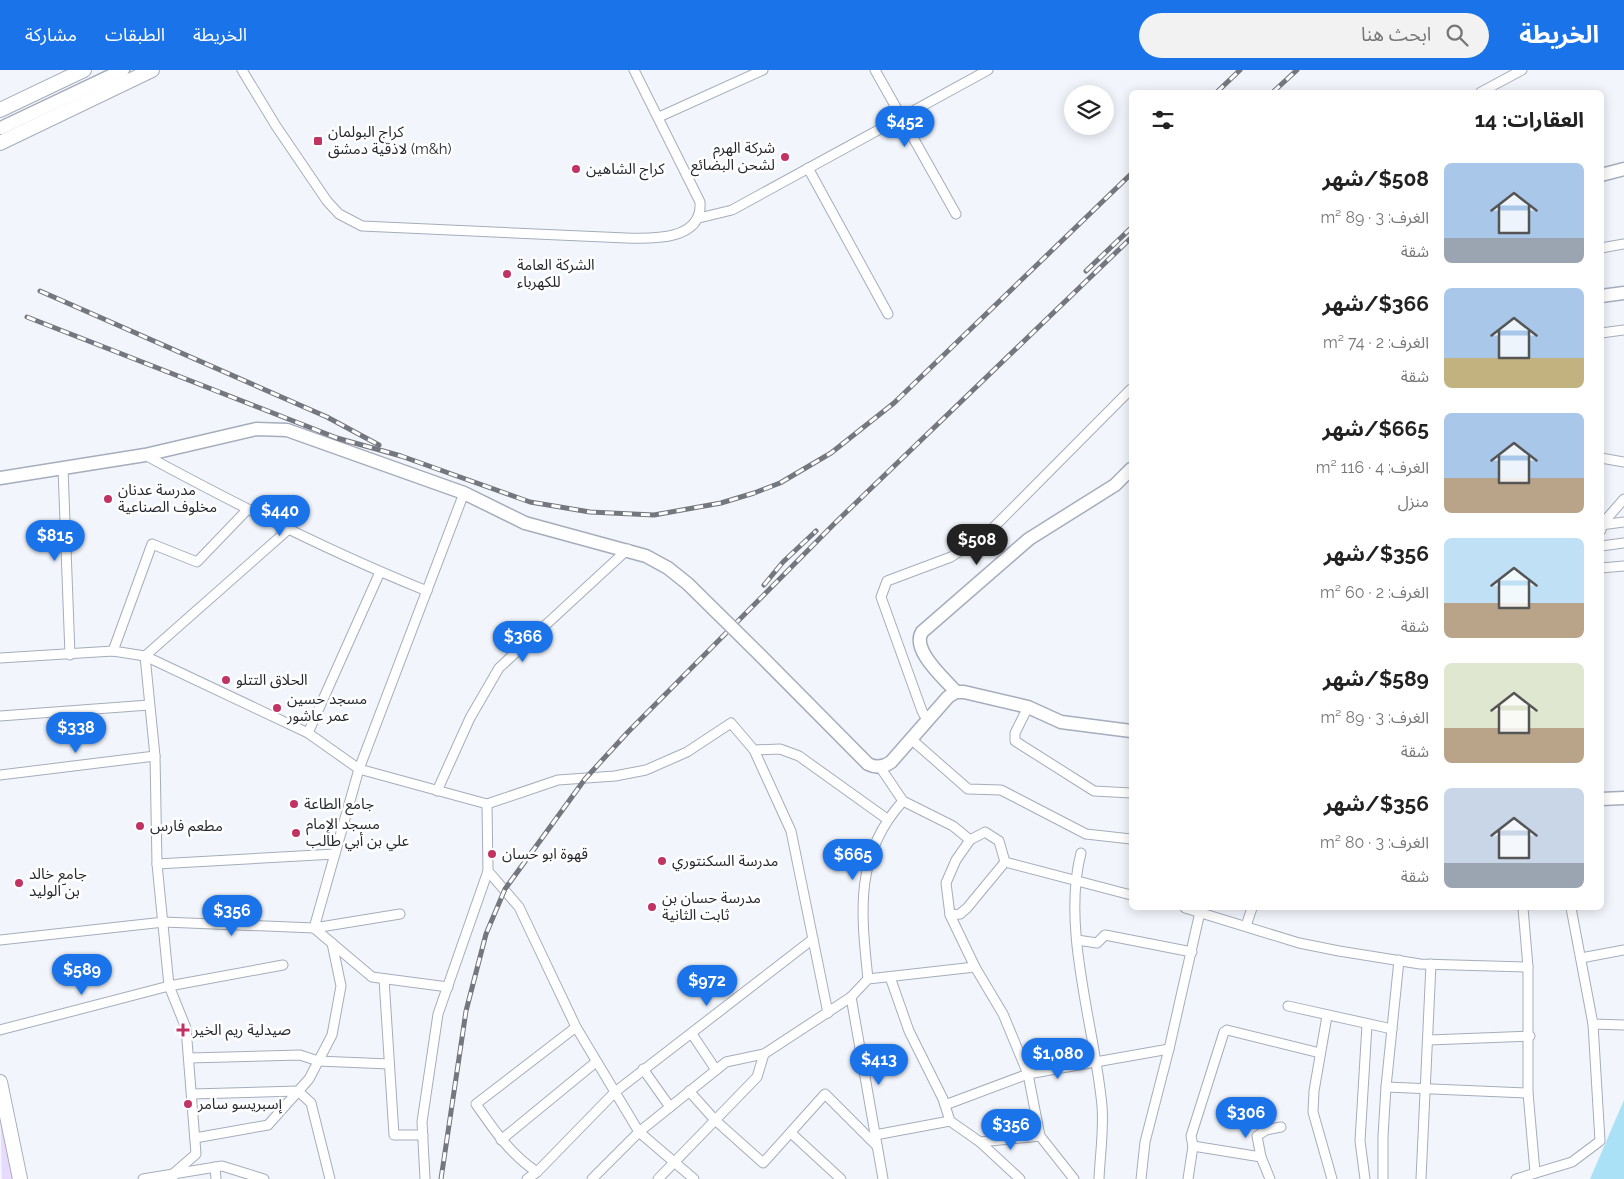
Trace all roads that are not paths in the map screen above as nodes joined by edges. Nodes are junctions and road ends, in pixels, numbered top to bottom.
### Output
1 (84, 70) edge
2 (123, 70) edge
3 (152, 70) edge
4 (242, 70) edge
5 (634, 70) edge
6 (763, 70) edge
7 (875, 70) edge
8 (988, 70) edge
9 (1522, 70) edge
10 (1485, 90) edge
11 (0, 110) edge
12 (659, 117) junction
13 (902, 118) junction
14 (1, 128) edge
15 (0, 143) edge
16 (808, 168) junction
17 (1624, 169) edge
18 (1604, 174) edge
19 (956, 214) dead end
20 (699, 218) junction
21 (1624, 244) edge
22 (1604, 247) edge
23 (1624, 292) edge
24 (1604, 295) edge
25 (888, 314) dead end
26 (1624, 330) edge
27 (1604, 333) edge
28 (1129, 391) edge
29 (145, 455) junction
30 (1604, 459) edge
31 (1624, 462) edge
32 (63, 468) junction
33 (1129, 472) edge
34 (0, 478) edge
35 (464, 493) junction
36 (1624, 499) edge
37 (247, 510) junction
38 (1624, 522) edge
39 (1604, 524) edge
40 (1604, 526) edge
41 (290, 528) junction
42 (1624, 543) edge
43 (1604, 546) edge
44 (628, 549) junction
45 (1624, 566) edge
46 (1604, 568) edge
47 (380, 572) junction
48 (427, 591) junction
49 (113, 651) junction
50 (70, 655) junction
51 (146, 656) junction
52 (0, 658) edge
53 (956, 692) junction
54 (149, 705) junction
55 (1028, 707) junction
56 (0, 716) edge
57 (927, 720) junction
58 (1129, 731) edge
59 (308, 732) junction
60 (911, 739) junction
61 (754, 750) junction
62 (155, 756) junction
63 (880, 767) junction
64 (359, 769) junction
65 (0, 774) edge
66 (437, 791) junction
67 (1129, 793) edge
68 (1624, 798) edge
69 (1604, 799) edge
70 (904, 801) junction
71 (487, 804) junction
72 (888, 819) junction
73 (970, 840) junction
74 (1129, 840) edge
75 (1081, 853) dead end
76 (335, 854) junction
77 (1005, 862) junction
78 (156, 864) junction
79 (488, 871) junction
80 (1075, 882) junction
81 (1129, 895) edge
82 (1192, 910) edge
83 (1251, 910) edge
84 (1522, 910) edge
85 (1571, 910) edge
86 (1200, 912) junction
87 (400, 914) dead end
88 (950, 916) junction
89 (164, 922) junction
90 (1246, 926) junction
91 (314, 928) junction
92 (813, 939) junction
93 (0, 940) edge
94 (1077, 940) junction
95 (332, 943) junction
96 (1624, 950) edge
97 (1192, 952) junction
98 (1581, 958) junction
99 (1399, 960) junction
100 (1431, 964) junction
101 (283, 965) dead end
102 (975, 967) junction
103 (1528, 967) junction
104 (890, 977) junction
105 (384, 979) junction
106 (868, 979) junction
107 (169, 986) junction
108 (448, 987) junction
109 (851, 997) junction
110 (1288, 1006) dead end
111 (828, 1013) junction
112 (1327, 1016) junction
113 (1593, 1024) junction
114 (1367, 1025) junction
115 (1624, 1025) edge
116 (576, 1027) junction
117 (1392, 1029) junction
118 (0, 1030) edge
119 (692, 1034) junction
120 (1530, 1036) junction
121 (1429, 1040) junction
122 (1169, 1049) junction
123 (1320, 1053) junction
124 (764, 1054) junction
125 (189, 1058) junction
126 (1095, 1060) junction
127 (318, 1061) junction
128 (596, 1062) junction
129 (389, 1064) junction
130 (643, 1069) junction
131 (716, 1070) junction
132 (1028, 1074) junction
133 (0, 1082) edge
134 (1386, 1087) junction
135 (1426, 1088) junction
136 (298, 1091) junction
137 (689, 1091) junction
138 (615, 1092) junction
139 (1528, 1093) junction
140 (192, 1094) junction
141 (945, 1105) junction
142 (670, 1107) junction
143 (715, 1120) junction
144 (950, 1121) junction
145 (1281, 1127) dead end
146 (639, 1132) junction
147 (791, 1133) junction
148 (423, 1135) junction
149 (875, 1135) junction
150 (1040, 1136) junction
151 (195, 1138) junction
152 (501, 1140) junction
153 (980, 1142) junction
154 (877, 1146) junction
155 (1193, 1146) junction
156 (1261, 1157) junction
157 (675, 1162) junction
158 (216, 1167) junction
159 (537, 1172) junction
160 (599, 1172) junction
161 (1535, 1172) junction
162 (173, 1177) edge
163 (258, 1178) edge
164 (20, 1179) edge
165 (143, 1179) edge
166 (216, 1179) edge
167 (330, 1179) edge
168 (425, 1179) edge
169 (527, 1179) edge
170 (592, 1179) edge
171 (606, 1179) edge
172 (658, 1179) edge
173 (694, 1179) edge
174 (841, 1179) edge
175 (883, 1179) edge
176 (1020, 1179) edge
177 (1074, 1179) edge
178 (1099, 1179) edge
179 (1141, 1179) edge
180 (1188, 1179) edge
181 (1270, 1179) edge
182 (1332, 1179) edge
183 (1365, 1179) edge
184 (1383, 1179) edge
185 (1421, 1179) edge
186 (1516, 1179) edge

1 - 11 main road
2 - 14 street
3 - 15 main road
4 - 20 street
5 - 12 street
6 - 12 street
7 - 13 street
8 - 13 street
9 - 10 street
12 - 20 street
13 - 16 street
13 - 19 street
16 - 20 street
16 - 25 street
17 - 18 street
21 - 22 street
23 - 24 street
26 - 27 street
28 - 57 street
29 - 32 street
29 - 35 street
29 - 37 street
30 - 31 street
32 - 34 street
32 - 50 street
33 - 53 street
35 - 44 street
35 - 48 street
36 - 39 street
37 - 41 street
37 - 49 street
38 - 40 street
41 - 47 street
41 - 51 street
42 - 43 street
44 - 63 street, bridge
44 - 66 street
45 - 46 street
47 - 48 street
47 - 59 street
48 - 64 street
49 - 50 street
49 - 51 street
50 - 52 street
51 - 54 street
51 - 59 street
53 - 55 street
53 - 57 street
54 - 56 street
54 - 62 street
55 - 58 street
55 - 67 street
57 - 60 street
59 - 64 street
60 - 63 street
60 - 74 street
61 - 71 street
61 - 72 street
61 - 92 street
62 - 65 street
62 - 78 street
63 - 70 street
64 - 66 street
64 - 76 street
66 - 71 street
68 - 69 street
70 - 72 street
70 - 73 street
71 - 79 street
72 - 106 street
73 - 77 street
73 - 88 street
75 - 80 street
76 - 78 street
76 - 91 street
77 - 80 street
77 - 88 street
78 - 89 street
79 - 108 street
79 - 116 street
80 - 81 street
80 - 94 street
82 - 86 street
83 - 90 street
84 - 103 street
85 - 98 street
86 - 90 street
86 - 97 street
87 - 91 street
88 - 102 street
89 - 91 street
89 - 93 street
89 - 107 street
90 - 99 street
91 - 95 street
92 - 111 street
92 - 119 street
94 - 97 street
94 - 126 street
95 - 105 street
95 - 127 street
96 - 98 street
97 - 122 street
98 - 113 street
99 - 100 street
99 - 117 street
100 - 103 street
100 - 121 street
101 - 107 street
102 - 104 street
102 - 132 street
103 - 120 street
104 - 106 street
104 - 141 street
105 - 108 street
105 - 129 street
106 - 109 street
107 - 118 street
107 - 125 street
108 - 148 street
109 - 111 street
109 - 149 street
110 - 112 street
111 - 124 street
112 - 114 street
112 - 123 street
113 - 115 street
113 - 161 street
114 - 117 street
114 - 183 street
116 - 128 street
116 - 152 street
117 - 134 street
119 - 130 street
119 - 131 street
120 - 121 street
120 - 139 street
121 - 135 street
122 - 126 street
122 - 179 street
123 - 155 street
123 - 182 street
124 - 131 street
124 - 143 street
125 - 127 street
125 - 140 street
126 - 132 street
126 - 178 street
127 - 129 street
127 - 136 street
128 - 138 street
128 - 152 street
129 - 148 street
130 - 138 street
130 - 142 street
131 - 137 street
132 - 141 street
132 - 150 street
133 - 164 main road
134 - 135 street
134 - 184 street
135 - 139 street
135 - 185 street
136 - 140 street
136 - 151 street
136 - 167 street
137 - 142 street
137 - 143 street
138 - 146 street
138 - 159 street
139 - 161 street
140 - 151 street
141 - 144 street
142 - 146 street
143 - 147 street
143 - 157 street
144 - 149 street
144 - 153 street
145 - 156 street
146 - 157 street
146 - 160 street
147 - 154 street
147 - 174 street
148 - 168 street
149 - 154 street
150 - 153 street
150 - 177 street
151 - 162 street
152 - 159 street
153 - 176 street
154 - 175 street
155 - 156 street
155 - 180 street
156 - 181 street
157 - 172 street
157 - 173 street
158 - 162 street
158 - 163 street
158 - 166 street
159 - 169 street
160 - 170 street
160 - 171 street
161 - 186 street
162 - 165 street

